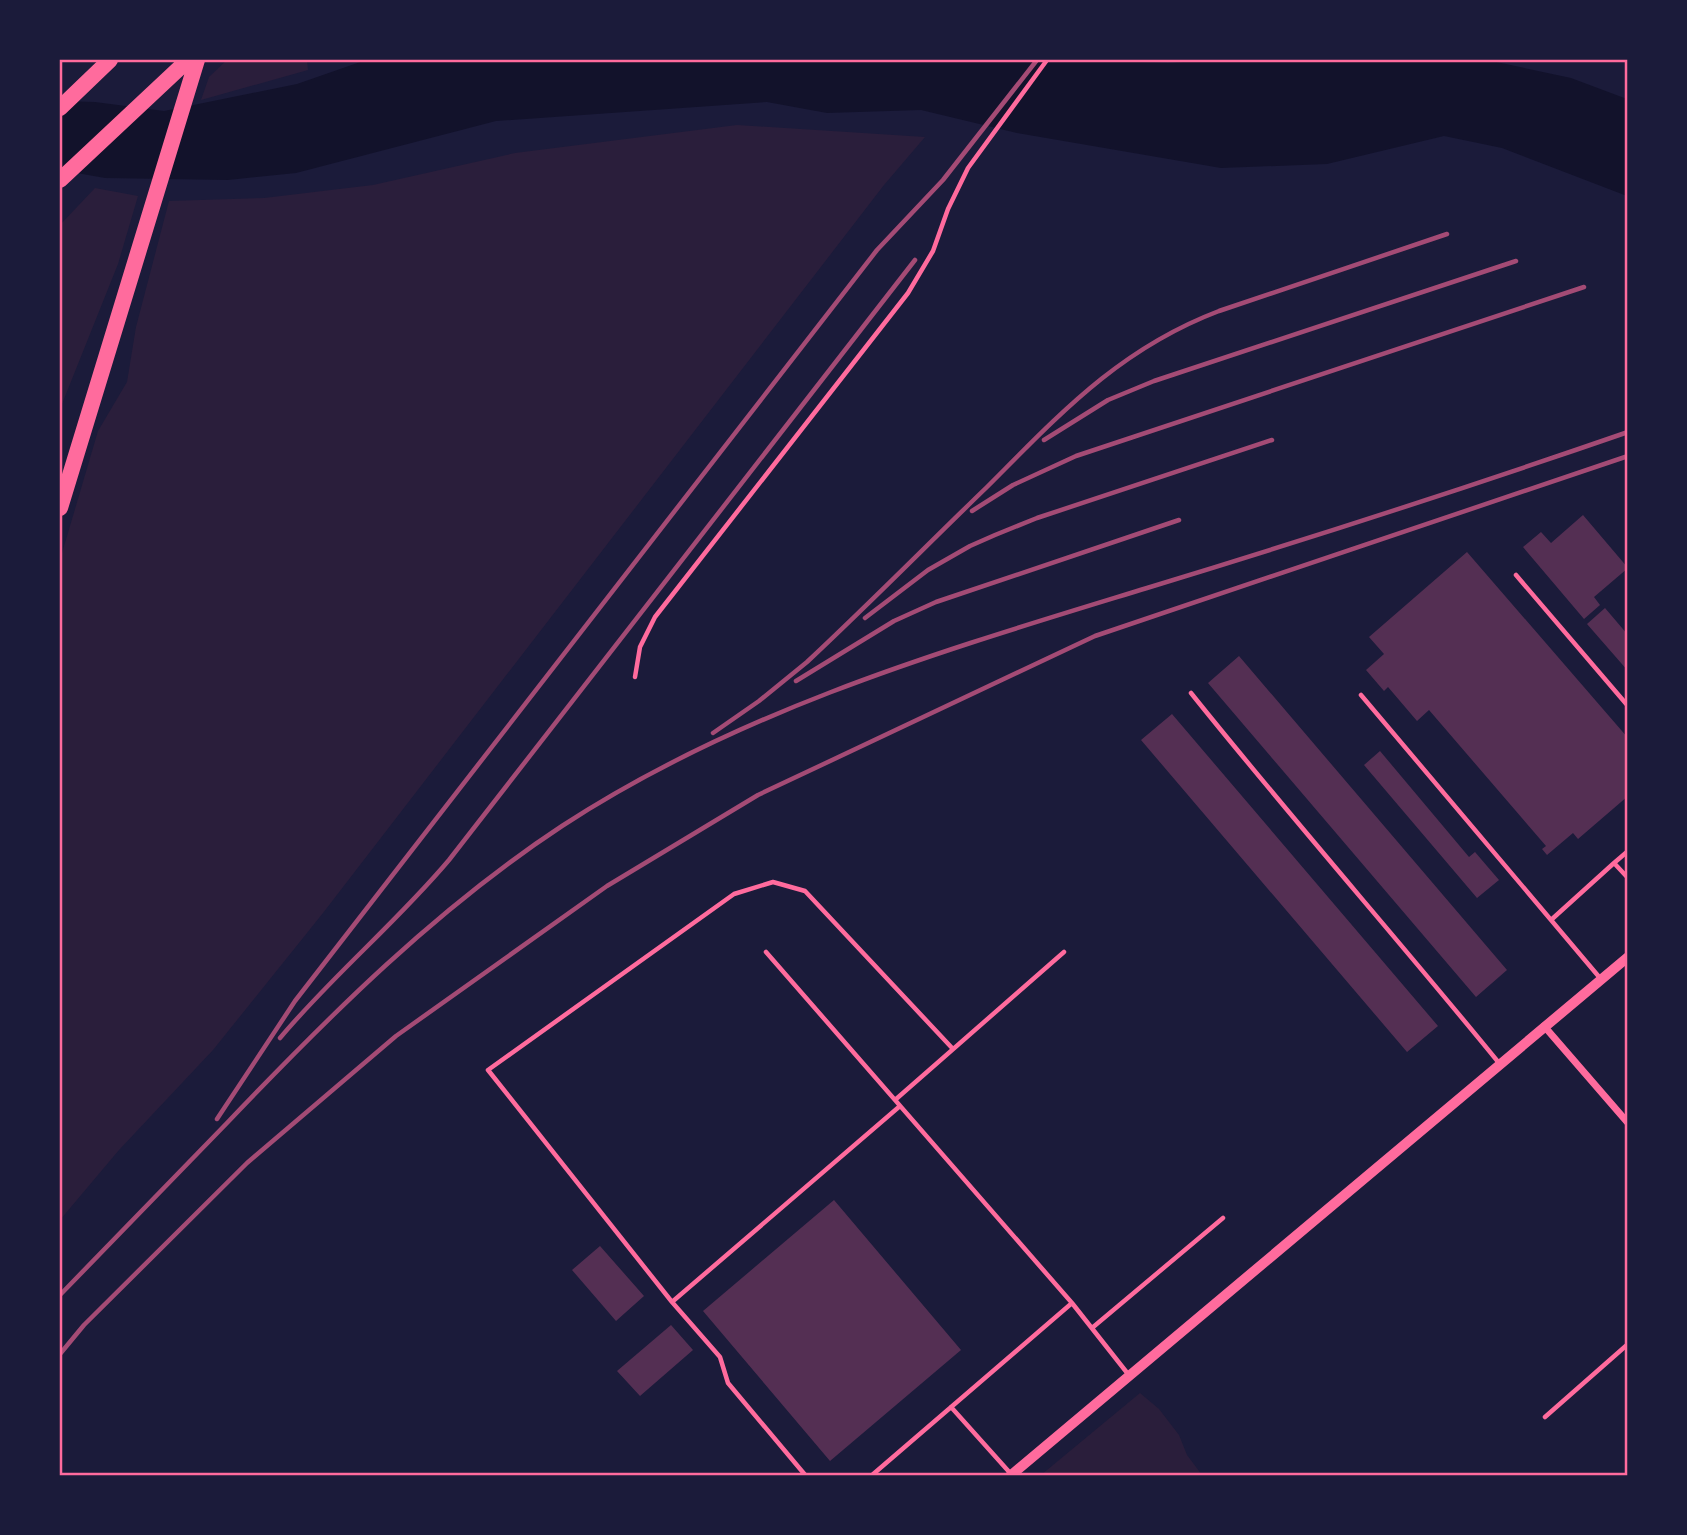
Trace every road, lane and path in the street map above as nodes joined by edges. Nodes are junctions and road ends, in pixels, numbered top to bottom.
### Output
1 (103, 60) edge
2 (110, 60) edge
3 (188, 60) edge
4 (197, 60) edge
5 (1047, 60) edge
6 (88, 81) junction
7 (60, 108) edge
8 (60, 180) edge
9 (60, 508) edge
10 (1516, 575) dead end
11 (635, 677) dead end
12 (1191, 693) dead end
13 (1361, 695) dead end
14 (1628, 706) edge
15 (1628, 851) edge
16 (1614, 863) junction
17 (1628, 878) edge
18 (1551, 920) junction
19 (766, 952) dead end
20 (1065, 953) dead end
21 (1628, 957) edge
22 (1601, 979) junction
23 (1544, 1026) junction
24 (953, 1049) junction
25 (1500, 1064) junction
26 (895, 1100) junction
27 (900, 1106) junction
28 (1628, 1123) edge
29 (1223, 1218) dead end
30 (672, 1302) junction
31 (1072, 1303) junction
32 (1092, 1328) junction
33 (1628, 1344) edge
34 (1130, 1375) junction
35 (951, 1407) junction
36 (1545, 1417) dead end
37 (806, 1475) edge
38 (872, 1475) edge
39 (1010, 1475) edge

1 - 6 highway
2 - 6 highway
3 - 8 highway
4 - 9 highway
5 - 11 lane
6 - 7 highway
10 - 14 lane
12 - 25 lane
13 - 18 lane
15 - 16 lane
16 - 17 lane
16 - 18 lane
18 - 22 lane
19 - 26 lane
20 - 24 lane
21 - 22 street
22 - 23 street
23 - 25 street
23 - 28 street
24 - 26 lane
24 - 30 lane
25 - 34 street
26 - 27 lane
27 - 30 lane
27 - 31 lane
29 - 32 lane
30 - 37 lane
31 - 32 lane
31 - 35 lane
32 - 34 lane
33 - 36 lane
34 - 39 street
35 - 38 lane
35 - 39 lane

